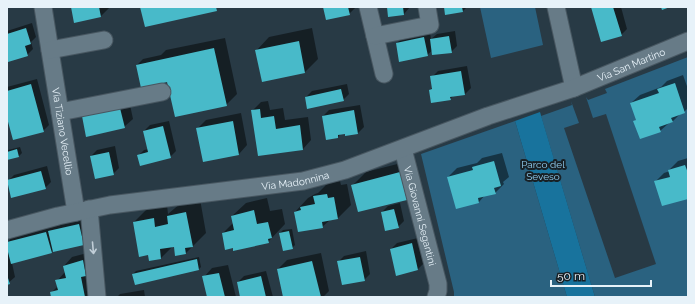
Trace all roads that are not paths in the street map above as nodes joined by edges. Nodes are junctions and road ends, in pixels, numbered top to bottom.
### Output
1 (43, 7) edge
2 (368, 7) edge
3 (427, 7) edge
4 (556, 7) edge
5 (375, 36) junction
6 (104, 40) dead end
7 (688, 41) edge
8 (50, 50) junction
9 (384, 74) dead end
10 (574, 88) junction
11 (162, 92) dead end
12 (60, 112) junction
13 (403, 149) junction
14 (82, 211) junction
15 (7, 230) edge
16 (437, 290) edge
17 (97, 297) edge

1 - 8 street, Via Tiziano Vecellio
2 - 5 street
3 - 5 street
4 - 10 street
5 - 9 street
6 - 8 street
7 - 10 street, Via San Martino
8 - 12 street, Via Tiziano Vecellio
10 - 13 street, Via Madonnina
11 - 12 street
12 - 14 street, Via Tiziano Vecellio
13 - 14 street, Via Madonnina
13 - 16 street, Via Giovanni Segantini
14 - 15 street, Via Madonnina
14 -> 17 street, Via Tiziano Vecellio

